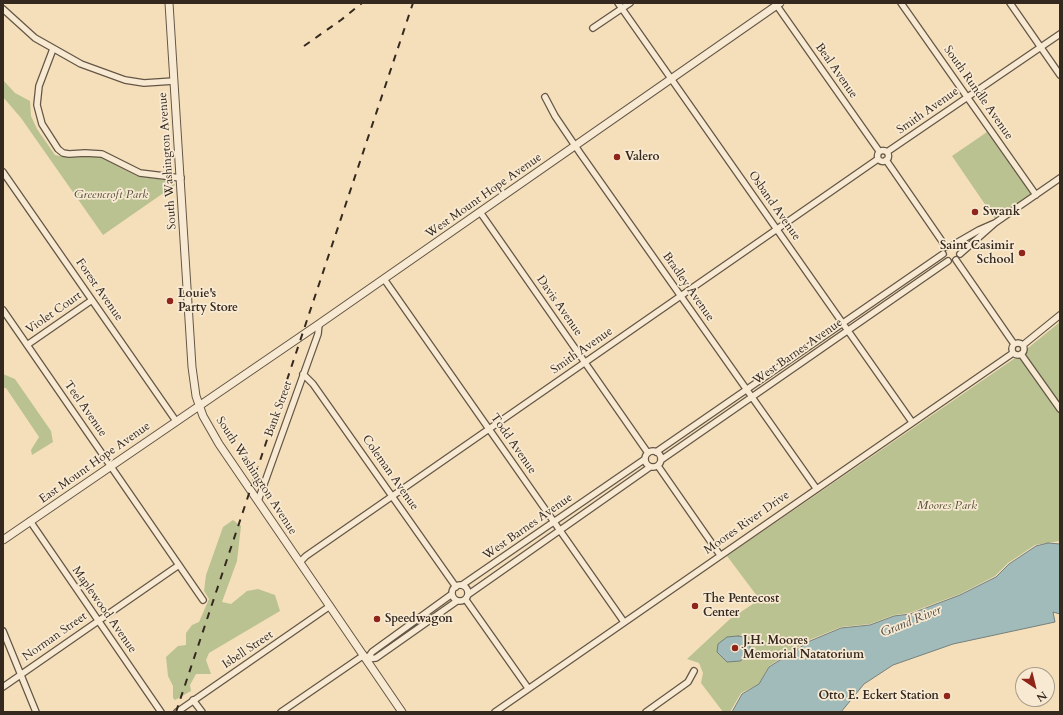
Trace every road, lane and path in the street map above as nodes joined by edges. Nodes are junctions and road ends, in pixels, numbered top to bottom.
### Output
1 (170, 3) edge
2 (618, 3) edge
3 (630, 3) edge
4 (902, 3) edge
5 (1010, 3) edge
6 (778, 4) edge
7 (622, 8) junction
8 (3, 9) edge
9 (593, 28) dead end
10 (1060, 34) edge
11 (1040, 47) junction
12 (53, 49) junction
13 (1060, 75) edge
14 (672, 79) junction
15 (174, 81) junction
16 (545, 97) dead end
17 (967, 97) junction
18 (576, 146) junction
19 (879, 151) junction
20 (887, 152) junction
21 (878, 159) junction
22 (886, 160) junction
23 (3, 172) edge
24 (180, 178) junction
25 (1060, 178) edge
26 (1036, 195) junction
27 (480, 212) junction
28 (995, 224) junction
29 (777, 229) junction
30 (953, 245) junction
31 (946, 247) junction
32 (943, 254) junction
33 (960, 254) junction
34 (956, 260) junction
35 (948, 261) junction
36 (384, 279) junction
37 (681, 295) junction
38 (92, 300) junction
39 (3, 310) edge
40 (1060, 315) edge
41 (842, 322) junction
42 (318, 324) junction
43 (848, 330) junction
44 (1014, 344) junction
45 (27, 345) junction
46 (1023, 345) junction
47 (1013, 352) junction
48 (1021, 354) junction
49 (585, 362) junction
50 (303, 374) junction
51 (746, 389) junction
52 (752, 397) junction
53 (199, 406) junction
54 (1060, 409) edge
55 (176, 421) junction
56 (912, 422) junction
57 (488, 429) junction
58 (656, 452) junction
59 (647, 456) junction
60 (661, 460) junction
61 (111, 465) junction
62 (658, 466) junction
63 (650, 467) junction
64 (816, 488) junction
65 (392, 496) junction
66 (258, 501) junction
67 (30, 521) junction
68 (554, 522) junction
69 (560, 530) junction
70 (3, 540) edge
71 (720, 555) junction
72 (300, 562) junction
73 (180, 565) junction
74 (462, 586) junction
75 (456, 587) junction
76 (452, 594) junction
77 (469, 594) junction
78 (203, 600) dead end
79 (466, 600) junction
80 (457, 601) junction
81 (330, 606) junction
82 (98, 621) junction
83 (624, 622) junction
84 (3, 631) edge
85 (366, 657) junction
86 (694, 671) dead end
87 (21, 674) junction
88 (3, 687) edge
89 (528, 688) junction
90 (194, 700) junction
91 (36, 712) edge
92 (161, 712) edge
93 (178, 712) edge
94 (202, 712) edge
95 (281, 712) edge
96 (402, 712) edge
97 (495, 712) edge
98 (646, 712) edge

1 - 15 street, South Washington Avenue
2 - 7 street, Osband Avenue
3 - 7 street
4 - 17 street, South Rundle Avenue
5 - 11 street
6 - 14 street, West Mount Hope Avenue
6 - 19 street, Beal Avenue
7 - 9 street
7 - 14 street, Osband Avenue
8 - 12 street
10 - 11 street, Smith Avenue
11 - 13 street
11 - 17 street, Smith Avenue
12 - 15 street
12 - 24 street
14 - 18 street, West Mount Hope Avenue
14 - 29 street, Osband Avenue
15 - 24 street, South Washington Avenue
16 - 18 street, Bradley Avenue
17 - 20 street, Smith Avenue
17 - 26 street, South Rundle Avenue
18 - 27 street, West Mount Hope Avenue
18 - 37 street, Bradley Avenue
19 - 20 street
19 - 21 street
20 - 22 street
21 - 22 street
21 - 29 street, Smith Avenue
22 - 31 street
23 - 38 street, Forest Avenue
24 - 53 street, South Washington Avenue
25 - 26 street
26 - 28 street
27 - 36 street, West Mount Hope Avenue
27 - 49 street, Davis Avenue
28 - 30 street
28 - 33 street
29 - 37 street, Smith Avenue
29 - 41 street, Osband Avenue
30 - 31 street
30 - 33 street
31 - 32 street
32 - 35 street
32 - 41 street, West Barnes Avenue
33 - 34 street
34 - 35 street
34 - 44 street
35 - 43 street, West Barnes Avenue
36 - 42 street, West Mount Hope Avenue
36 - 57 street, Todd Avenue
37 - 49 street, Smith Avenue
37 - 51 street, Bradley Avenue
38 - 45 street, Violet Court
38 - 55 street, Forest Avenue
39 - 45 street, Teel Avenue
40 - 46 street
41 - 43 street, Osband Avenue
41 - 51 street, West Barnes Avenue
42 - 50 street, Bank Street
42 - 53 street, West Mount Hope Avenue
43 - 52 street, West Barnes Avenue
43 - 56 street, Osband Avenue
44 - 46 street
44 - 47 street
45 - 61 street, Teel Avenue
46 - 48 street
47 - 48 street
47 - 56 street, Moores River Drive
48 - 54 street
49 - 57 street, Smith Avenue
49 - 59 street, Davis Avenue
50 - 65 street, Coleman Avenue
50 - 66 street, Bank Street
51 - 52 street, Bradley Avenue
51 - 58 street, West Barnes Avenue
52 - 60 street, West Barnes Avenue
52 - 64 street, Bradley Avenue
53 - 55 street, East Mount Hope Avenue
53 - 66 street, South Washington Avenue
55 - 61 street, East Mount Hope Avenue
56 - 64 street, Moores River Drive
57 - 65 street, Smith Avenue
57 - 68 street, Todd Avenue
58 - 59 street
58 - 60 street
59 - 63 street
59 - 68 street, West Barnes Avenue
60 - 62 street
61 - 67 street, East Mount Hope Avenue
61 - 73 street, Teel Avenue
62 - 63 street
62 - 71 street
63 - 69 street, West Barnes Avenue
64 - 71 street, Moores River Drive
65 - 72 street, Smith Avenue
65 - 75 street, Coleman Avenue
66 - 72 street, South Washington Avenue
67 - 70 street, East Mount Hope Avenue
67 - 82 street, Maplewood Avenue
68 - 69 street, Todd Avenue
68 - 74 street, West Barnes Avenue
69 - 77 street, West Barnes Avenue
69 - 83 street, Todd Avenue
71 - 83 street, Moores River Drive
72 - 81 street, South Washington Avenue
73 - 78 street, Teel Avenue
73 - 82 street, Norman Street
74 - 75 street
74 - 77 street
75 - 76 street
76 - 80 street
76 - 85 street
77 - 79 street
79 - 80 street
79 - 89 street
80 - 85 street
81 - 85 street, South Washington Avenue
81 - 90 street, Isbell Street
82 - 87 street, Norman Street
82 - 92 street, Maplewood Avenue
83 - 89 street, Moores River Drive
84 - 87 street
85 - 95 street
85 - 96 street, South Washington Avenue
86 - 98 street
87 - 88 street, Norman Street
87 - 91 street
89 - 97 street, Moores River Drive
90 - 93 street, Isbell Street
90 - 94 street

